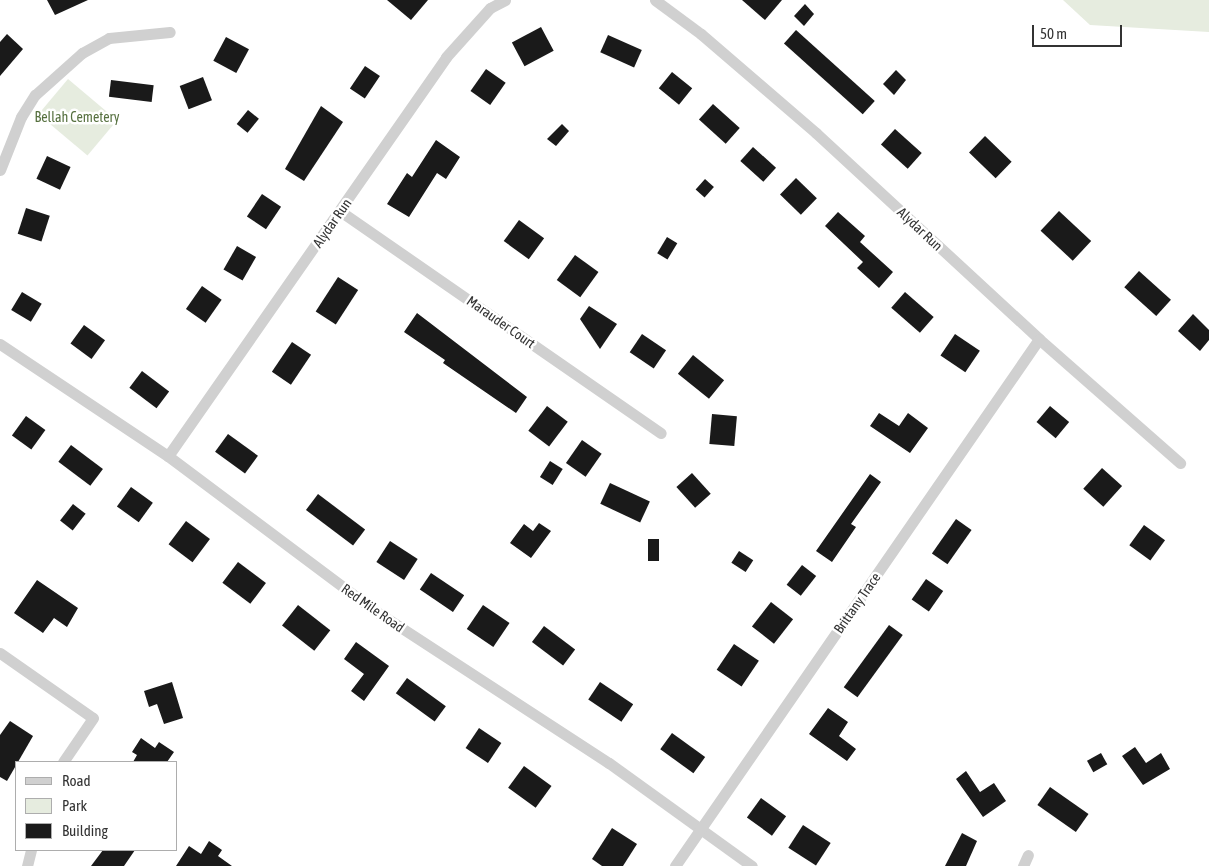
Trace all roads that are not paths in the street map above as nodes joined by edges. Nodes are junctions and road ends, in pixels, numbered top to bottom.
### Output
1 (505, 0) edge
2 (655, 0) edge
3 (170, 32) dead end
4 (0, 170) edge
5 (340, 211) junction
6 (1039, 339) junction
7 (0, 344) edge
8 (661, 433) dead end
9 (168, 456) junction
10 (1180, 464) dead end
11 (0, 652) edge
12 (64, 761) edge
13 (699, 828) junction
14 (31, 851) edge
15 (27, 866) edge
16 (675, 866) edge
17 (752, 866) edge

1 - 5 street, Alydar Run
2 - 6 street, Alydar Run
3 - 4 street
5 - 8 street, Marauder Court
5 - 9 street, Alydar Run
6 - 10 street, Alydar Run
6 - 13 street, Brittany Trace
7 - 9 street, Red Mile Road
9 - 13 street, Red Mile Road
11 - 12 street
13 - 16 street, Brittany Trace
13 - 17 street, Red Mile Road
14 - 15 street

